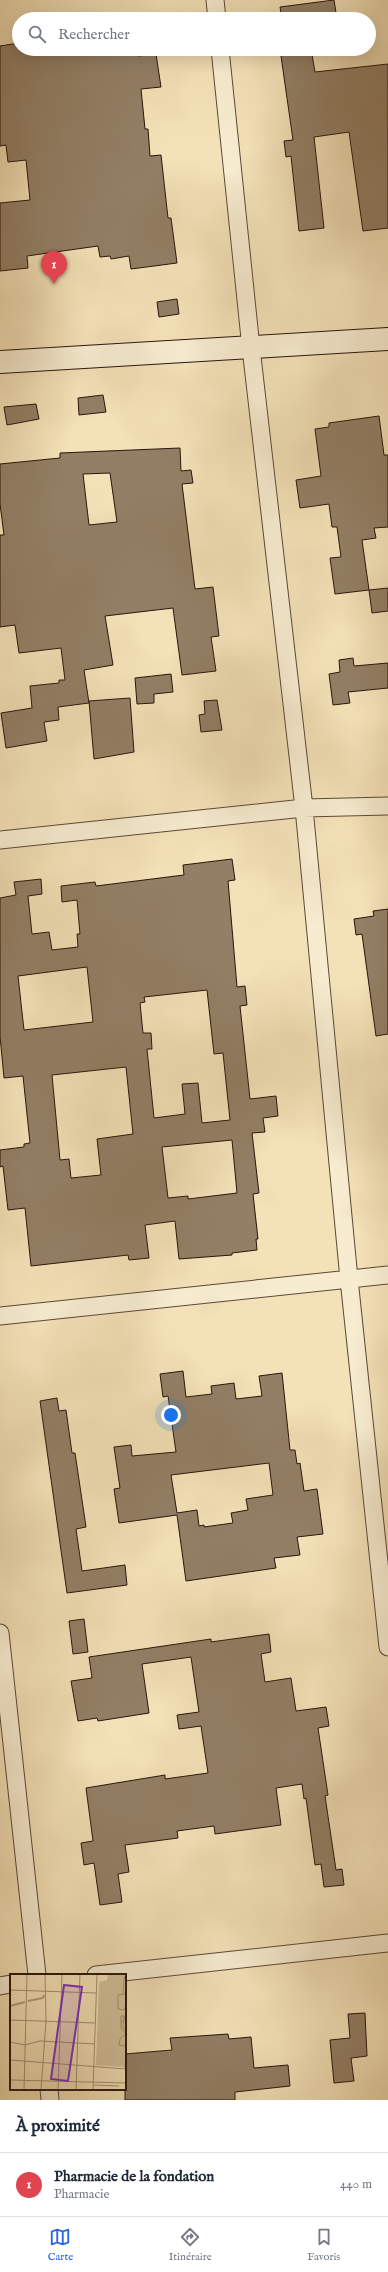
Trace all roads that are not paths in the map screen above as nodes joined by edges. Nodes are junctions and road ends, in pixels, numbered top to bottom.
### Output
1 (215, 0) edge
2 (216, 12) edge
3 (221, 56) edge
4 (388, 339) edge
5 (251, 348) junction
6 (0, 362) edge
7 (388, 806) edge
8 (304, 808) junction
9 (0, 840) edge
10 (388, 1275) edge
11 (349, 1279) junction
12 (0, 1316) edge
13 (0, 1633) edge
14 (388, 1647) edge
15 (388, 1943) edge
16 (37, 1974) edge
17 (105, 1974) edge
18 (10, 1984) edge
19 (0, 1986) edge
20 (49, 2090) edge
21 (50, 2100) edge

1 - 2 street
3 - 5 street
4 - 5 main road
5 - 6 main road
5 - 8 street
7 - 8 street
8 - 9 street
8 - 11 street
10 - 11 street
11 - 12 street
11 - 14 street
13 - 16 street
15 - 17 street
18 - 19 street
20 - 21 street

